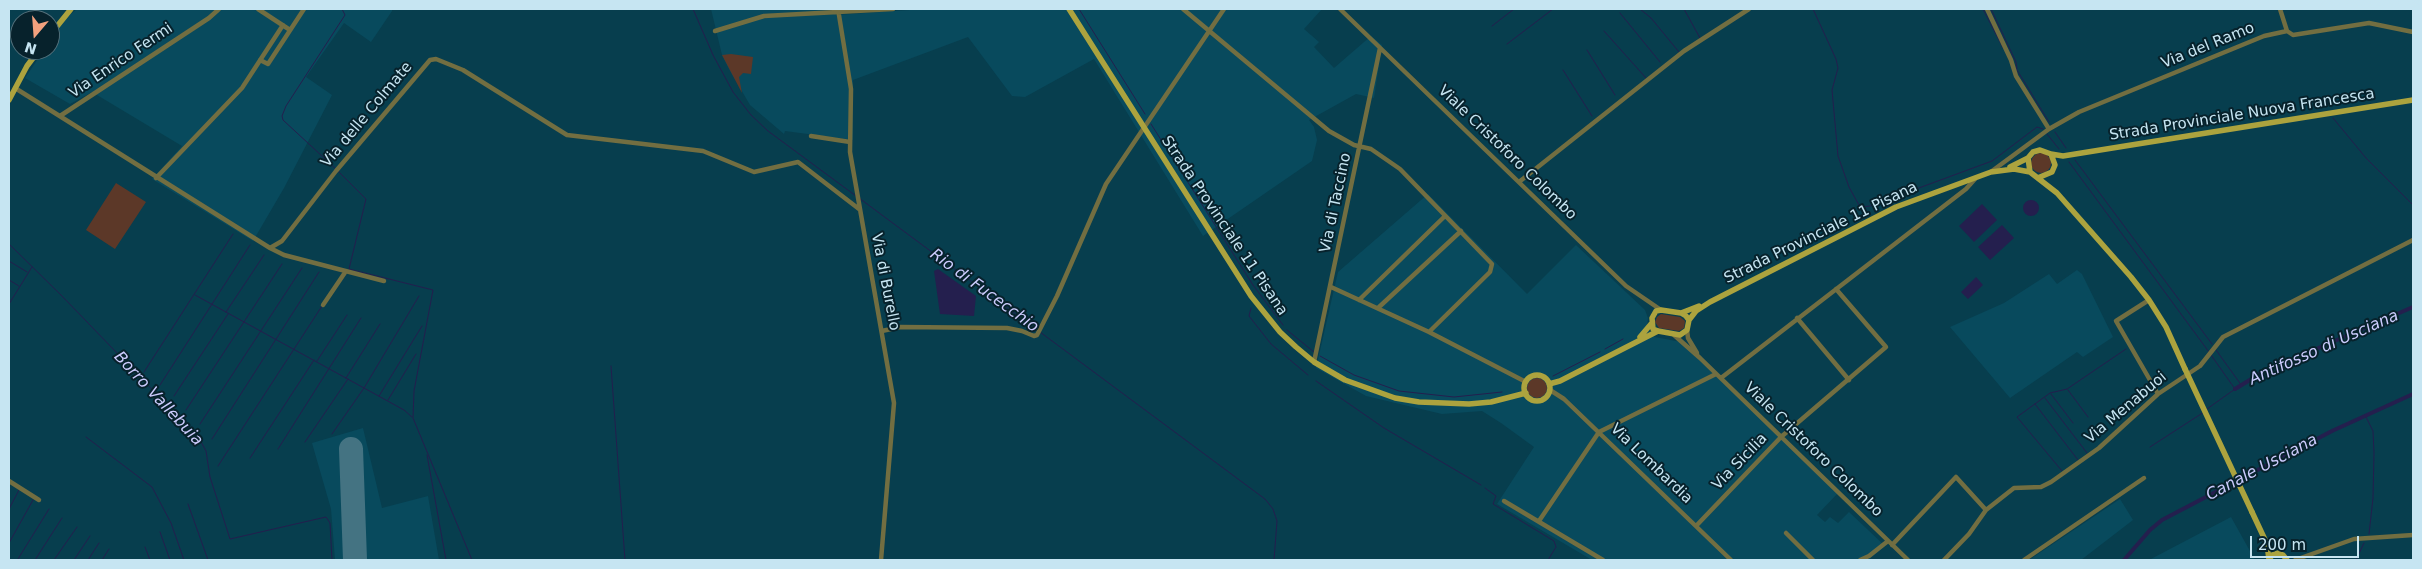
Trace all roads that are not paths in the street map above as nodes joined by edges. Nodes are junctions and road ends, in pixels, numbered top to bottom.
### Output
1 (71, 9) edge
2 (219, 9) edge
3 (258, 9) edge
4 (304, 9) edge
5 (893, 9) edge
6 (1070, 9) edge
7 (1183, 9) edge
8 (1224, 9) edge
9 (1340, 9) edge
10 (1749, 9) edge
11 (1987, 9) edge
12 (2280, 9) edge
13 (838, 10) edge
14 (60, 23) edge
15 (283, 25) junction
16 (290, 30) junction
17 (714, 31) dead end
18 (1208, 31) junction
19 (2287, 31) junction
20 (2413, 32) edge
21 (1380, 48) junction
22 (32, 60) edge
23 (260, 60) junction
24 (15, 88) junction
25 (10, 96) edge
26 (2413, 100) edge
27 (60, 116) junction
28 (1143, 127) junction
29 (2049, 129) junction
30 (811, 136) dead end
31 (850, 142) junction
32 (1360, 146) junction
33 (2051, 154) junction
34 (2074, 154) junction
35 (2028, 158) junction
36 (2055, 165) junction
37 (2002, 170) junction
38 (1991, 172) junction
39 (2030, 172) junction
40 (2052, 172) junction
41 (1977, 176) junction
42 (2040, 177) junction
43 (156, 178) junction
44 (1519, 182) junction
45 (2057, 193) junction
46 (859, 209) junction
47 (1445, 216) junction
48 (1461, 231) junction
49 (2413, 240) edge
50 (270, 248) junction
51 (346, 270) junction
52 (384, 281) dead end
53 (1331, 287) junction
54 (1836, 289) junction
55 (1359, 300) junction
56 (2149, 300) junction
57 (1710, 302) junction
58 (324, 305) dead end
59 (1378, 308) junction
60 (1661, 310) junction
61 (1682, 313) junction
62 (1797, 318) junction
63 (1689, 320) junction
64 (1651, 324) junction
65 (1687, 330) junction
66 (882, 332) junction
67 (1429, 332) junction
68 (1658, 332) junction
69 (1672, 334) junction
70 (1629, 344) junction
71 (1700, 358) junction
72 (1314, 362) junction
73 (1716, 374) junction
74 (1720, 378) junction
75 (1849, 380) junction
76 (1526, 382) junction
77 (1550, 387) junction
78 (1526, 393) junction
79 (2158, 394) junction
80 (1600, 432) junction
81 (1782, 437) junction
82 (2144, 478) dead end
83 (9, 481) edge
84 (39, 500) dead end
85 (1504, 501) dead end
86 (1986, 510) junction
87 (1539, 521) junction
88 (1696, 526) junction
89 (1786, 533) dead end
90 (2413, 535) edge
91 (1888, 540) junction
92 (2267, 544) junction
93 (1892, 545) junction
94 (2278, 553) junction
95 (881, 560) edge
96 (1603, 560) edge
97 (1731, 560) edge
98 (1813, 560) edge
99 (1860, 560) edge
100 (1908, 560) edge
101 (1944, 560) edge
102 (2024, 560) edge
103 (2269, 560) edge
104 (2287, 560) edge
105 (2295, 560) edge

1 - 14 main road
2 - 27 street, Via Enrico Fermi
3 - 15 street
4 - 16 street
5 - 13 street
6 - 28 main road, Strada Provinciale 11 Pisana
7 - 18 street
8 - 18 street
9 - 21 street, Viale Cristoforo Colombo
10 - 44 street
11 - 29 street
12 - 19 street
13 - 17 street
13 - 31 street, Via di Burello
15 - 16 street
15 - 23 street
16 - 23 street
18 - 28 street
18 - 32 street
19 - 20 street, Via del Ramo
19 - 29 street, Via del Ramo
21 - 32 street, Via di Taccino
21 - 44 street, Viale Cristoforo Colombo
22 - 24 main road
23 - 43 street
24 - 25 main road
24 - 27 street
26 - 34 main road, Strada Provinciale Nuova Francesca
27 - 43 street
28 - 66 street
28 - 72 main road, Strada Provinciale 11 Pisana
29 - 38 street, Via del Ramo
30 - 31 street
31 - 46 street, Via di Burello
32 - 47 street
32 - 53 street, Via di Taccino
33 - 34 main road, Strada Provinciale Nuova Francesca
33 - 35 main road
33 - 36 main road
34 - 36 main road, Strada Provinciale Nuova Francesca
35 - 37 main road, Strada Provinciale 11 Pisana
35 - 39 main road
36 - 40 main road
37 - 38 main road, Strada Provinciale 11 Pisana
37 - 39 main road, Strada Provinciale 11 Pisana
38 - 41 main road, Strada Provinciale 11 Pisana
39 - 42 main road
40 - 42 main road
40 - 45 main road
41 - 54 street
41 - 57 main road, Strada Provinciale 11 Pisana
42 - 45 main road
43 - 50 street
44 - 60 street, Viale Cristoforo Colombo
45 - 56 main road
46 - 50 street, Via delle Colmate
46 - 66 street, Via di Burello
47 - 48 street
47 - 55 street
48 - 59 street
48 - 67 street
49 - 79 street, Via Menabuoi
50 - 51 street
51 - 52 street
51 - 58 street
53 - 55 street
53 - 72 street, Via di Taccino
54 - 62 street
54 - 75 street, Via Sicilia
55 - 59 street
56 - 79 street
56 - 92 main road, bridge
57 - 61 main road, Strada Provinciale 11 Pisana
57 - 63 main road, Strada Provinciale 11 Pisana
59 - 67 street
60 - 61 main road, Strada Provinciale 11 Pisana
60 - 64 main road, Strada Provinciale 11 Pisana
61 - 63 main road
62 - 74 street
62 - 75 street
63 - 65 main road
64 - 68 main road
64 - 70 main road, Strada Provinciale 11 Pisana
65 - 69 main road
65 - 71 street, Viale Cristoforo Colombo
66 - 95 street, Via di Burello
67 - 76 street
68 - 69 main road
68 - 70 main road, Strada Provinciale 11 Pisana
69 - 71 street, Viale Cristoforo Colombo
70 - 77 main road, Strada Provinciale 11 Pisana
71 - 73 street, Viale Cristoforo Colombo
72 - 78 main road, Strada Provinciale 11 Pisana
73 - 74 street, Viale Cristoforo Colombo
73 - 80 street
74 - 81 street, Viale Cristoforo Colombo
75 - 81 street, Via Sicilia
76 - 77 main road
76 - 78 main road
77 - 78 main road, Strada Provinciale 11 Pisana
77 - 80 street, Via Lombardia
79 - 86 street, Via Menabuoi
80 - 87 street
80 - 88 street, Via Lombardia
81 - 88 street, Via Sicilia
81 - 91 street, Viale Cristoforo Colombo
82 - 102 street
83 - 84 street
85 - 87 street
86 - 93 street
86 - 101 street, Via Menabuoi
87 - 96 street
88 - 97 street, Via Lombardia
89 - 98 street
90 - 105 street
91 - 93 street, Viale Cristoforo Colombo
91 - 99 street
92 - 94 main road
92 - 103 main road
93 - 100 street, Viale Cristoforo Colombo
94 - 103 main road
94 - 104 main road

